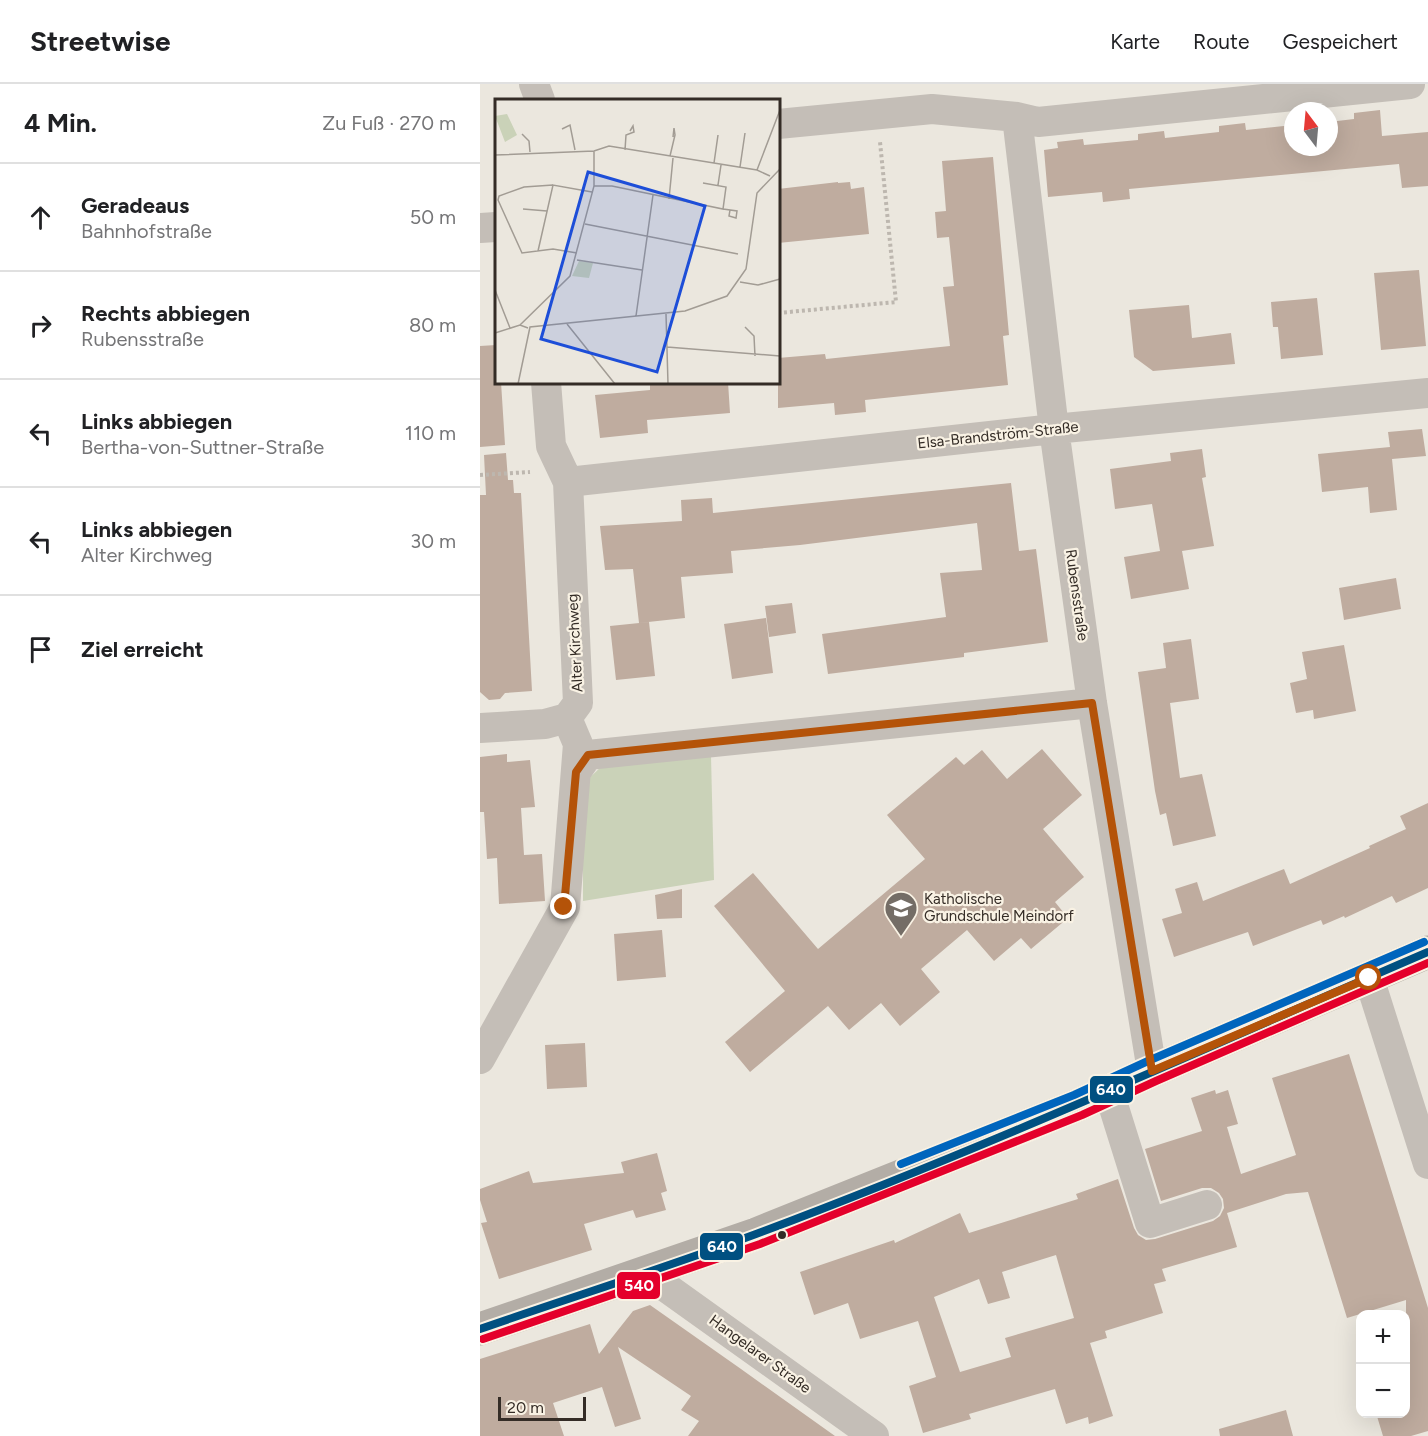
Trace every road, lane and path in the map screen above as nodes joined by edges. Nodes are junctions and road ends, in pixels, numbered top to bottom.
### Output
1 (534, 84) edge
2 (1410, 84) edge
3 (1139, 97) edge
4 (540, 99) edge
5 (878, 114) junction
6 (1017, 117) junction
7 (780, 124) edge
8 (495, 227) edge
9 (480, 228) edge
10 (780, 313) edge
11 (546, 384) edge
12 (1428, 393) edge
13 (1054, 429) junction
14 (480, 476) edge
15 (566, 476) junction
16 (1092, 703) junction
17 (567, 718) junction
18 (480, 728) edge
19 (576, 772) junction
20 (1428, 952) edge
21 (1369, 978) junction
22 (480, 1059) edge
23 (1152, 1071) junction
24 (1109, 1092) junction
25 (1428, 1164) edge
26 (1207, 1205) dead end
27 (646, 1273) junction
28 (480, 1329) edge
29 (874, 1436) edge

1 - 4 street
2 - 3 street
3 - 6 street
5 - 6 street
5 - 7 street
5 - 10 path
6 - 13 street, Rubensstraße
8 - 9 street
11 - 15 street, Alter Kirchweg
12 - 13 street, Elsa-Brandström-Straße
13 - 15 street, Elsa-Brandström-Straße
13 - 16 street, Rubensstraße
14 - 15 path
15 - 17 street, Alter Kirchweg
16 - 19 street
16 - 23 street, Rubensstraße
17 - 18 street
17 - 19 street
19 - 22 street
20 - 21 main road
21 - 23 main road
21 - 25 street
23 - 24 main road
24 - 26 street
24 - 27 main road
27 - 28 main road
27 - 29 street, Hangelarer Straße

